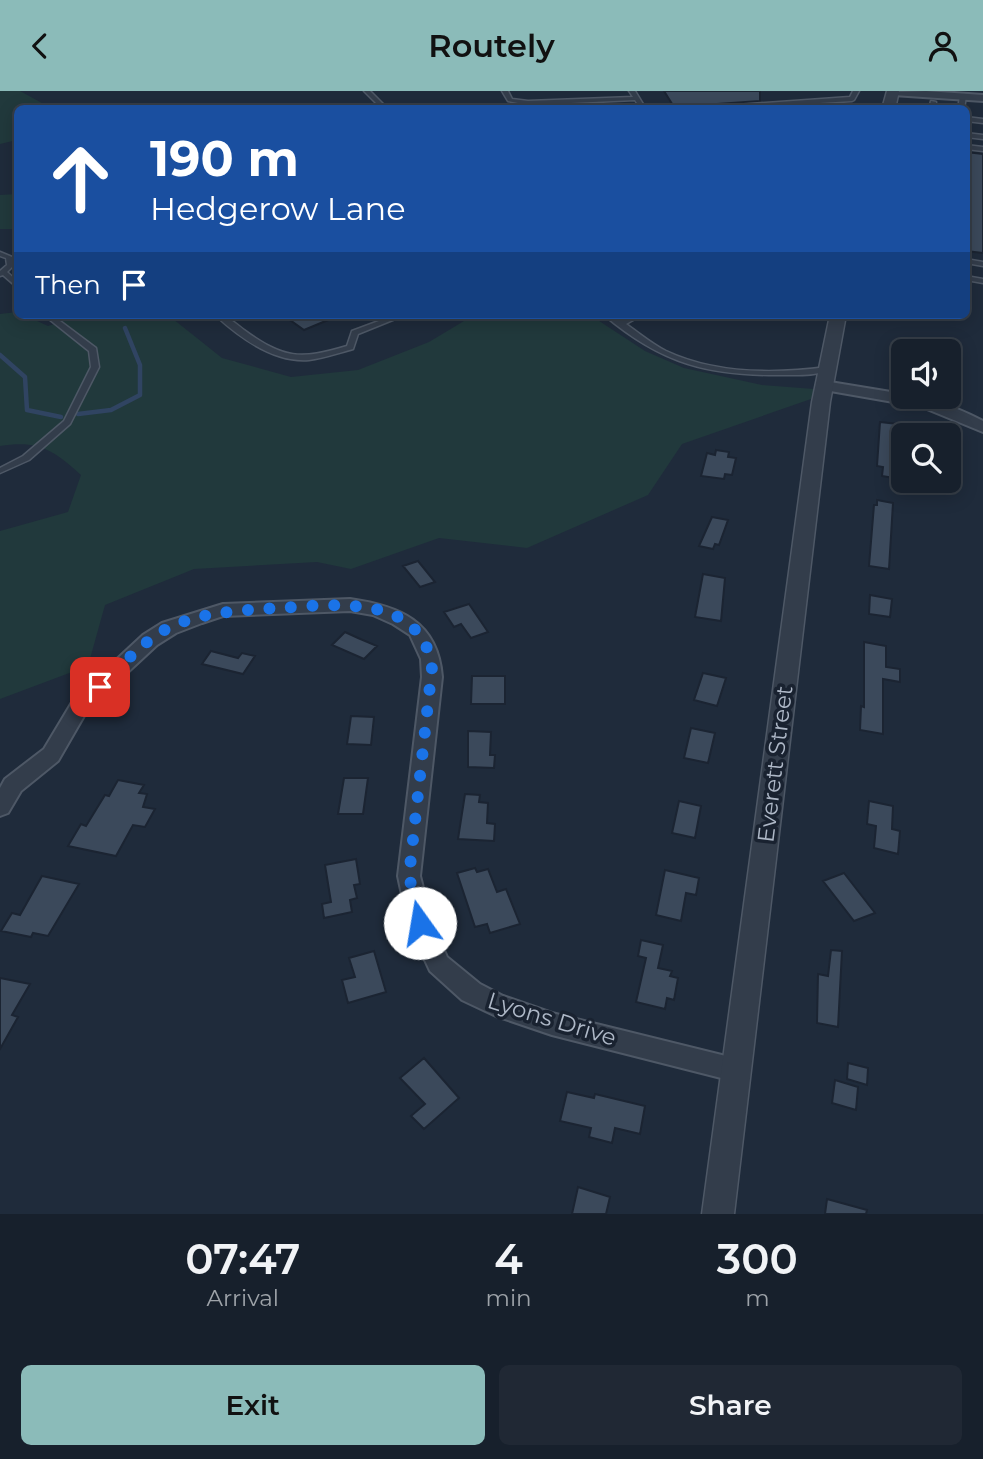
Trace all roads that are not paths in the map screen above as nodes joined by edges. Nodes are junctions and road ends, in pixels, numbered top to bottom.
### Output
1 (367, 91) edge
2 (505, 91) edge
3 (548, 91) edge
4 (632, 91) edge
5 (856, 91) edge
6 (893, 91) edge
7 (637, 98) junction
8 (983, 98) edge
9 (554, 102) junction
10 (962, 102) edge
11 (382, 105) edge
12 (641, 105) edge
13 (751, 105) edge
14 (0, 254) edge
15 (1, 273) edge
16 (53, 319) edge
17 (225, 319) edge
18 (391, 319) edge
19 (615, 319) edge
20 (630, 319) edge
21 (837, 319) edge
22 (622, 323) junction
23 (825, 378) junction
24 (983, 427) edge
25 (0, 471) edge
26 (0, 807) edge
27 (737, 1070) junction
28 (718, 1214) edge

1 - 11 lane
2 - 9 lane
3 - 9 lane
4 - 7 lane
5 - 13 lane
6 - 10 street
7 - 9 lane
7 - 12 lane
8 - 10 street
14 - 15 lane
16 - 25 lane
17 - 18 lane
19 - 22 lane
20 - 22 lane
21 - 23 street, Everett Street
22 - 23 lane
23 - 24 street
23 - 27 street, Everett Street
26 - 27 street, Lyons Drive
27 - 28 street, Everett Street

